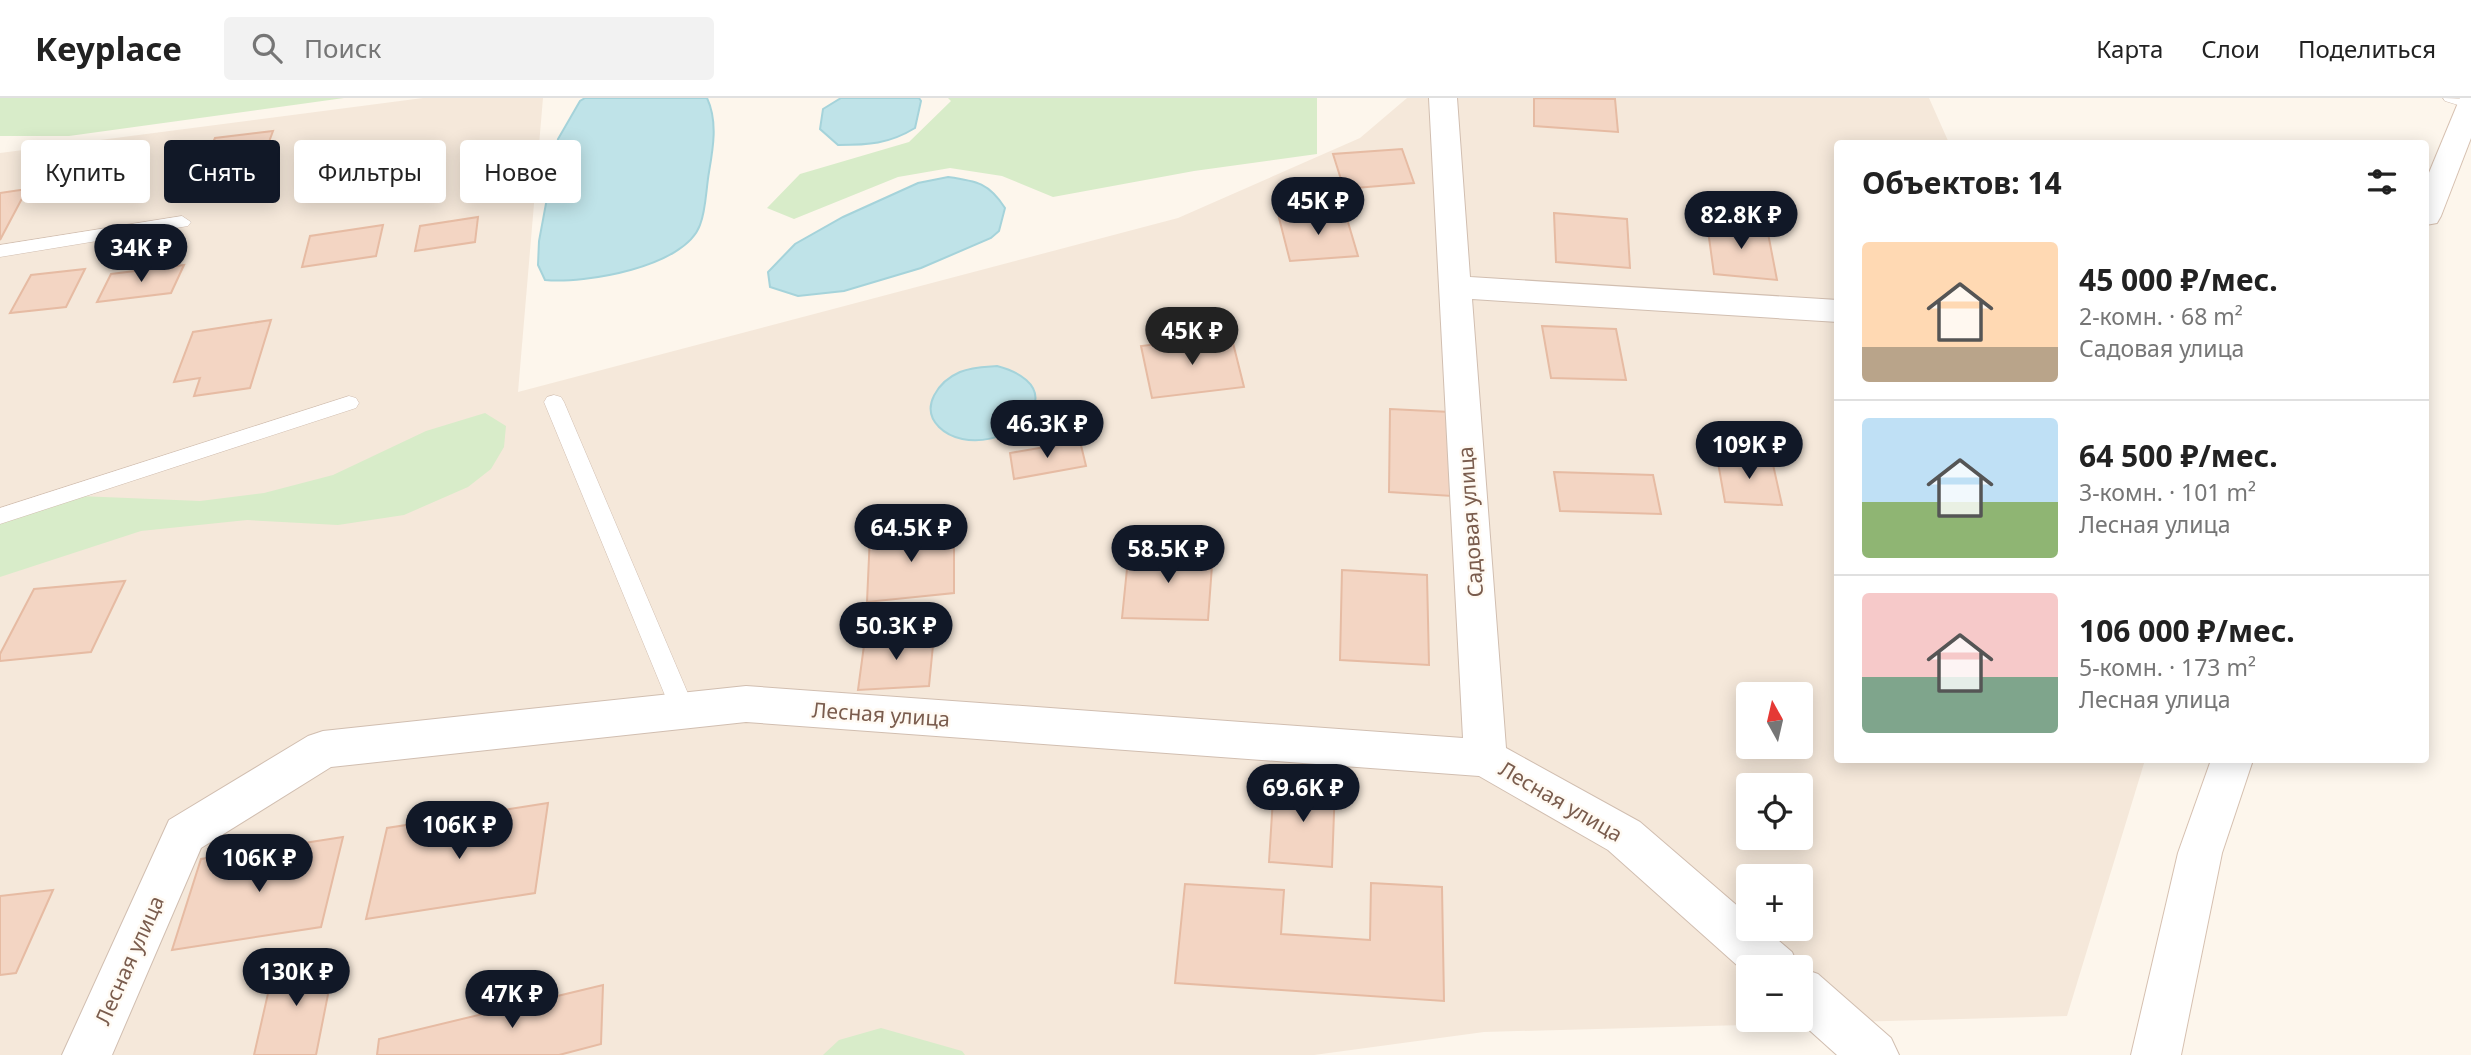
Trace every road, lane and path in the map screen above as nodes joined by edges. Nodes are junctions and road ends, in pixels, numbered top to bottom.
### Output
1 (1443, 98) edge
2 (2451, 98) edge
3 (2471, 103) edge
4 (2429, 208) edge
5 (182, 222) dead end
6 (0, 251) edge
7 (1455, 287) junction
8 (1834, 311) edge
9 (554, 402) dead end
10 (349, 403) dead end
11 (0, 516) edge
12 (683, 710) junction
13 (1485, 758) junction
14 (2231, 763) edge
15 (1760, 955) edge
16 (1813, 1002) edge
17 (87, 1055) edge
18 (1874, 1055) edge
19 (2156, 1055) edge

1 - 7 street, Садовая улица
2 - 3 lane
3 - 4 street
5 - 6 lane
7 - 8 street
7 - 13 street, Садовая улица
9 - 12 lane
10 - 11 lane
12 - 13 street, Лесная улица
12 - 17 street, Лесная улица
13 - 15 street, Лесная улица
14 - 19 street
16 - 18 street

